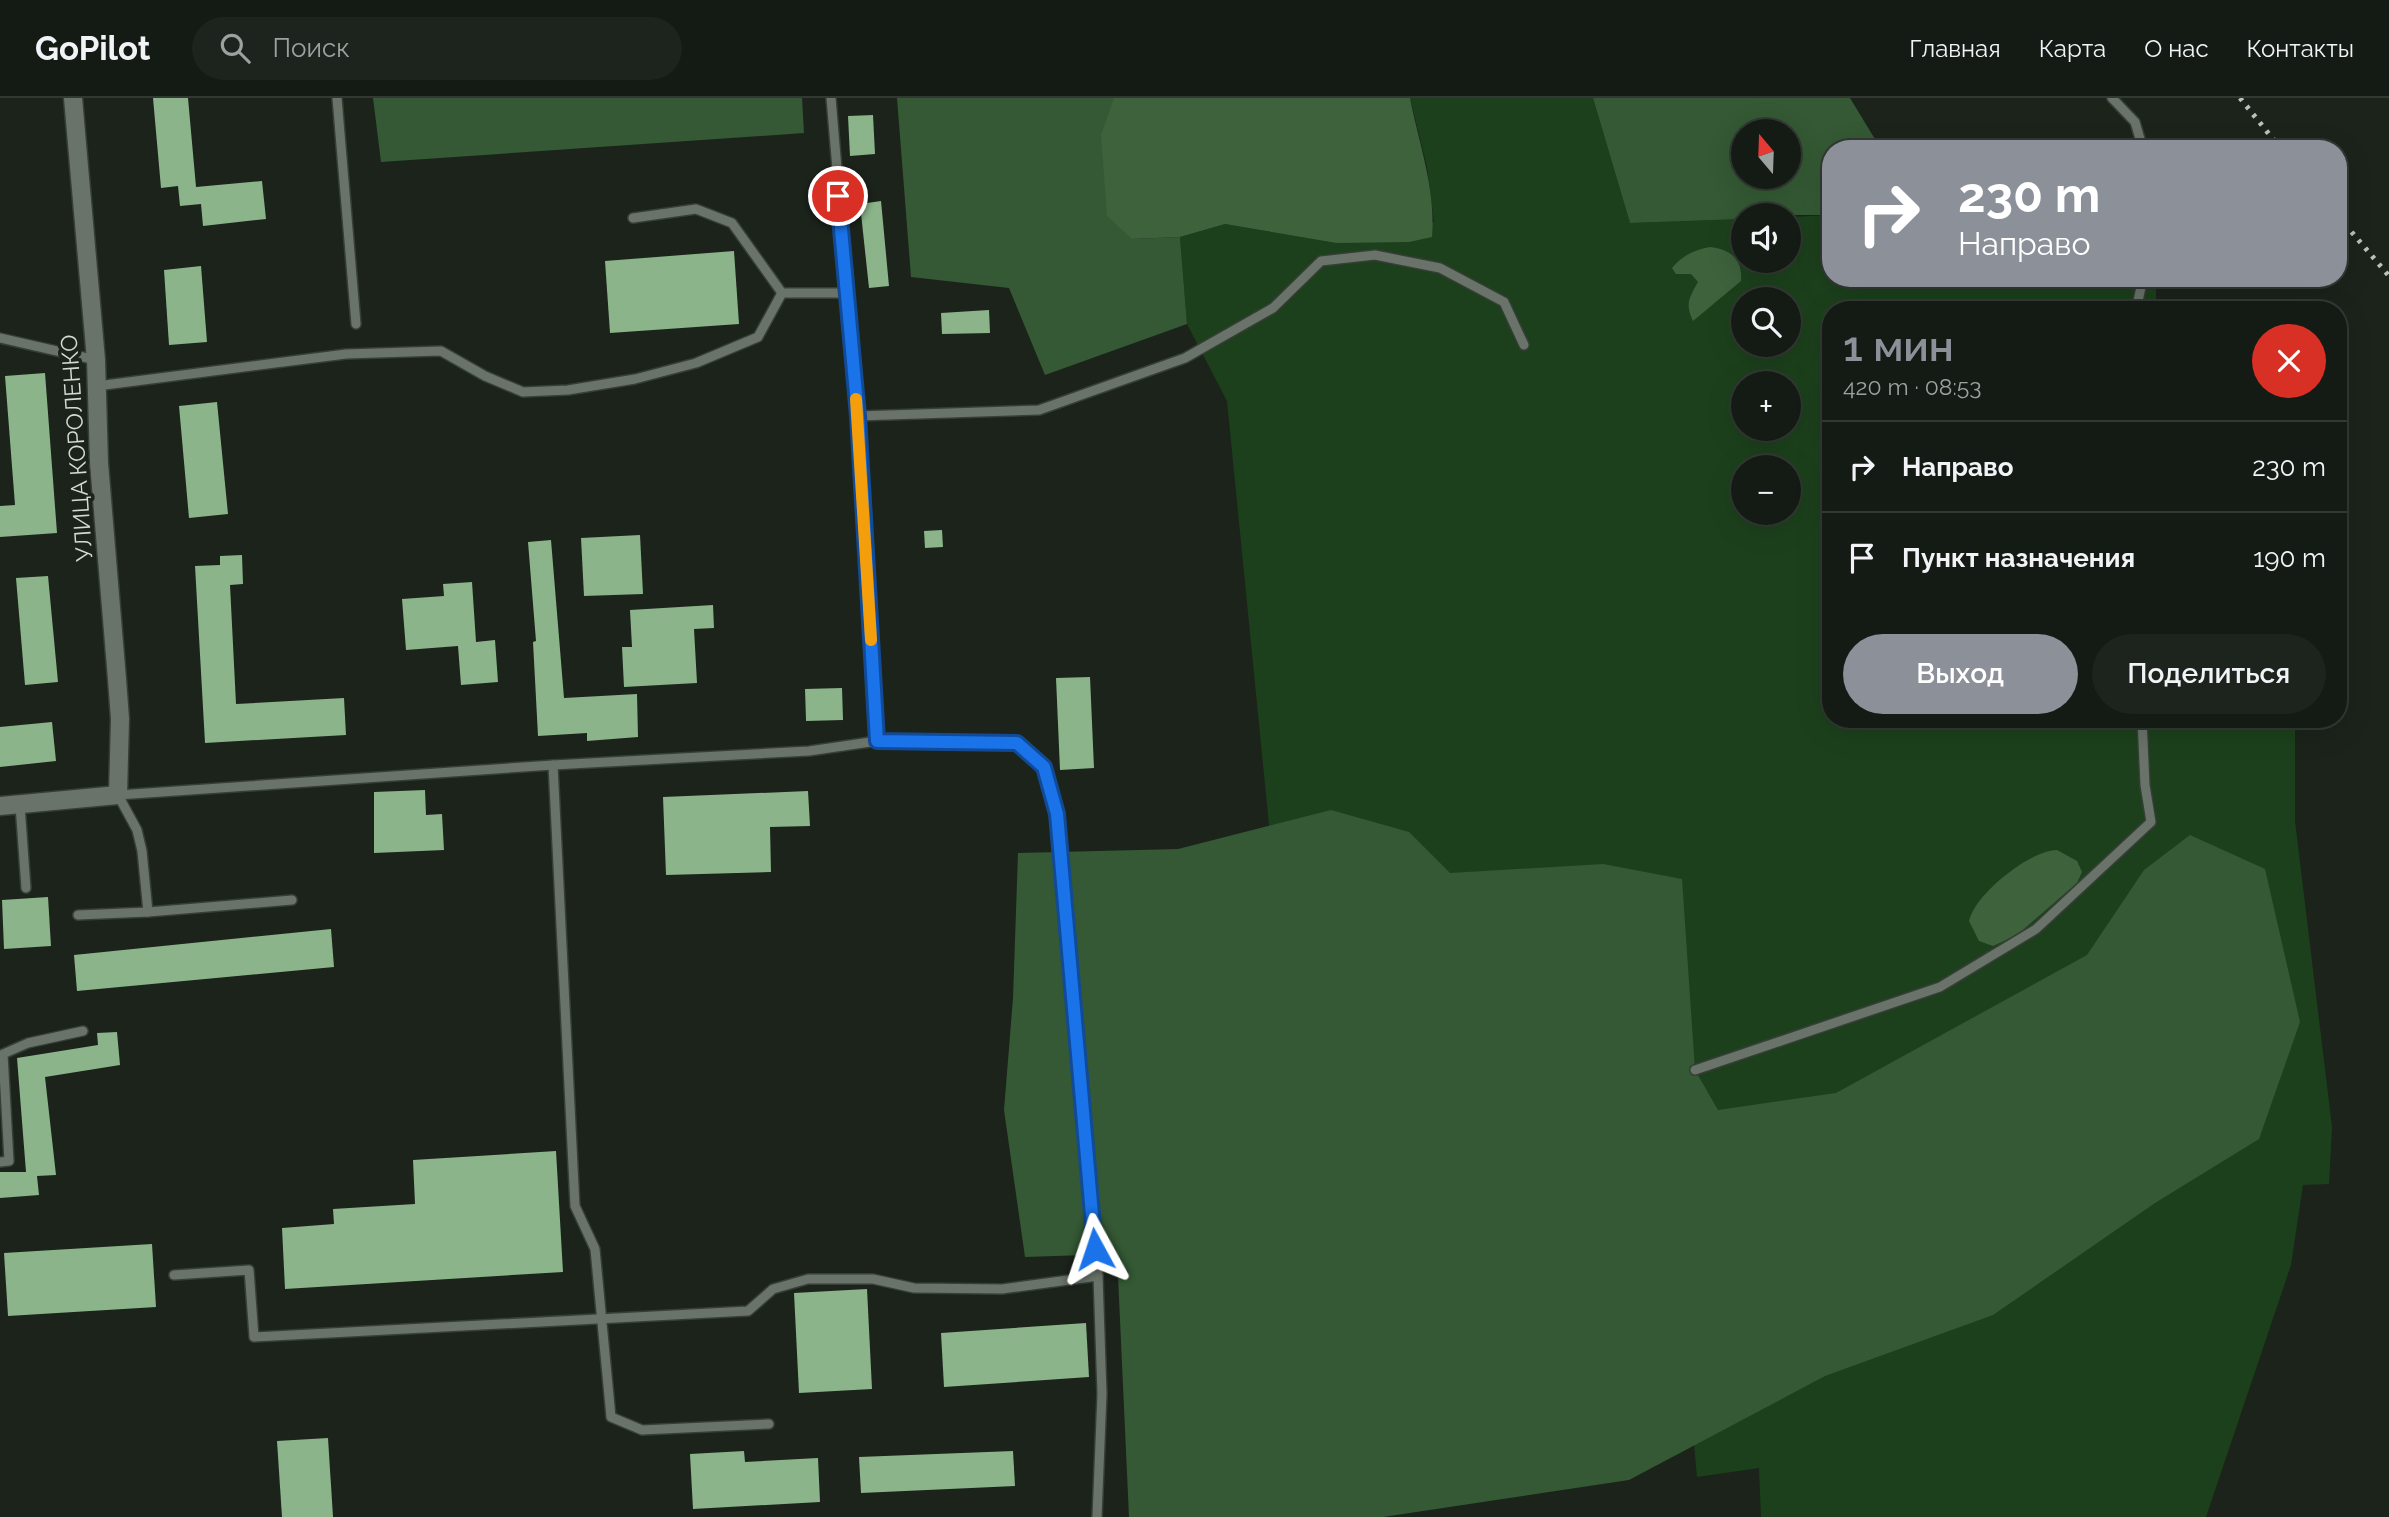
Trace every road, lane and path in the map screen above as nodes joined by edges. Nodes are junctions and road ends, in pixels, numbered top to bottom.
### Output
1 (74, 98) edge
2 (337, 98) edge
3 (831, 98) edge
4 (2112, 98) edge
5 (2140, 140) edge
6 (633, 218) dead end
7 (782, 293) junction
8 (846, 293) junction
9 (356, 324) dead end
10 (0, 338) edge
11 (1524, 345) dead end
12 (96, 360) junction
13 (97, 386) junction
14 (858, 416) junction
15 (2143, 728) edge
16 (877, 741) junction
17 (553, 765) junction
18 (118, 795) junction
19 (20, 805) junction
20 (0, 806) edge
21 (26, 888) dead end
22 (292, 900) dead end
23 (148, 912) junction
24 (78, 915) dead end
25 (83, 1031) dead end
26 (2, 1054) edge
27 (1695, 1070) dead end
28 (0, 1162) edge
29 (174, 1275) dead end
30 (1098, 1276) junction
31 (600, 1318) junction
32 (769, 1424) dead end
33 (1097, 1517) edge

1 - 12 street, УЛИЦА КОРОЛЕНКО
2 - 9 lane
3 - 8 lane
4 - 5 lane
6 - 7 lane
7 - 8 lane
7 - 13 lane
8 - 14 lane
10 - 12 lane
11 - 14 lane
12 - 13 street, УЛИЦА КОРОЛЕНКО
13 - 18 street, УЛИЦА КОРОЛЕНКО
14 - 16 lane
15 - 27 lane
16 - 17 lane
16 - 30 lane
17 - 18 lane
17 - 31 lane
18 - 19 street
18 - 23 lane
19 - 20 street
19 - 21 lane
22 - 23 lane
23 - 24 lane
25 - 26 lane
26 - 28 lane
29 - 31 lane
30 - 31 lane
30 - 33 lane
31 - 32 lane

